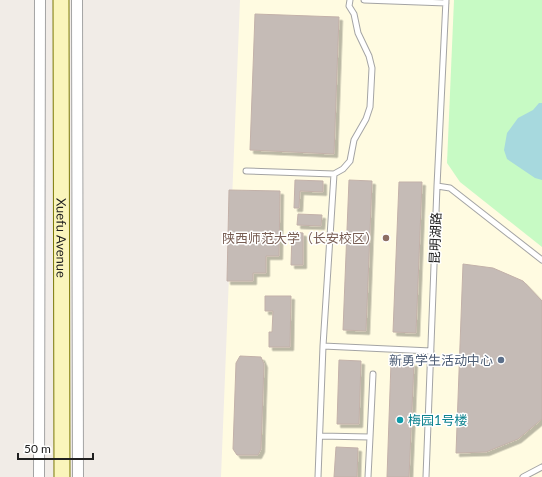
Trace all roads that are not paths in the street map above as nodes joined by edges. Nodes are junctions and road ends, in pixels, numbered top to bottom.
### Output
1 (40, 0) edge
2 (52, 0) edge
3 (61, 0) edge
4 (77, 0) edge
5 (350, 0) edge
6 (364, 0) edge
7 (392, 0) edge
8 (446, 1) edge
9 (246, 171) dead end
10 (334, 174) junction
11 (437, 186) junction
12 (542, 260) edge
13 (323, 346) junction
14 (431, 351) junction
15 (373, 374) dead end
16 (320, 436) junction
17 (370, 438) junction
18 (542, 466) edge
19 (39, 477) edge
20 (52, 477) edge
21 (62, 477) edge
22 (78, 477) edge
23 (318, 477) edge
24 (368, 477) edge
25 (426, 477) edge
26 (523, 477) edge

1 - 19 street
2 - 20 main road, Xuefu Avenue
3 - 21 main road, Xuefu Avenue
4 - 22 street
5 - 10 lane
6 - 7 lane
7 - 8 lane
8 - 11 lane, 昆明湖路
9 - 10 lane
10 - 13 lane
11 - 12 lane
11 - 14 lane, 昆明湖路
13 - 14 lane
13 - 16 lane
14 - 25 lane, 昆明湖路
15 - 17 lane
16 - 17 lane
16 - 23 lane
17 - 24 lane
18 - 26 lane

